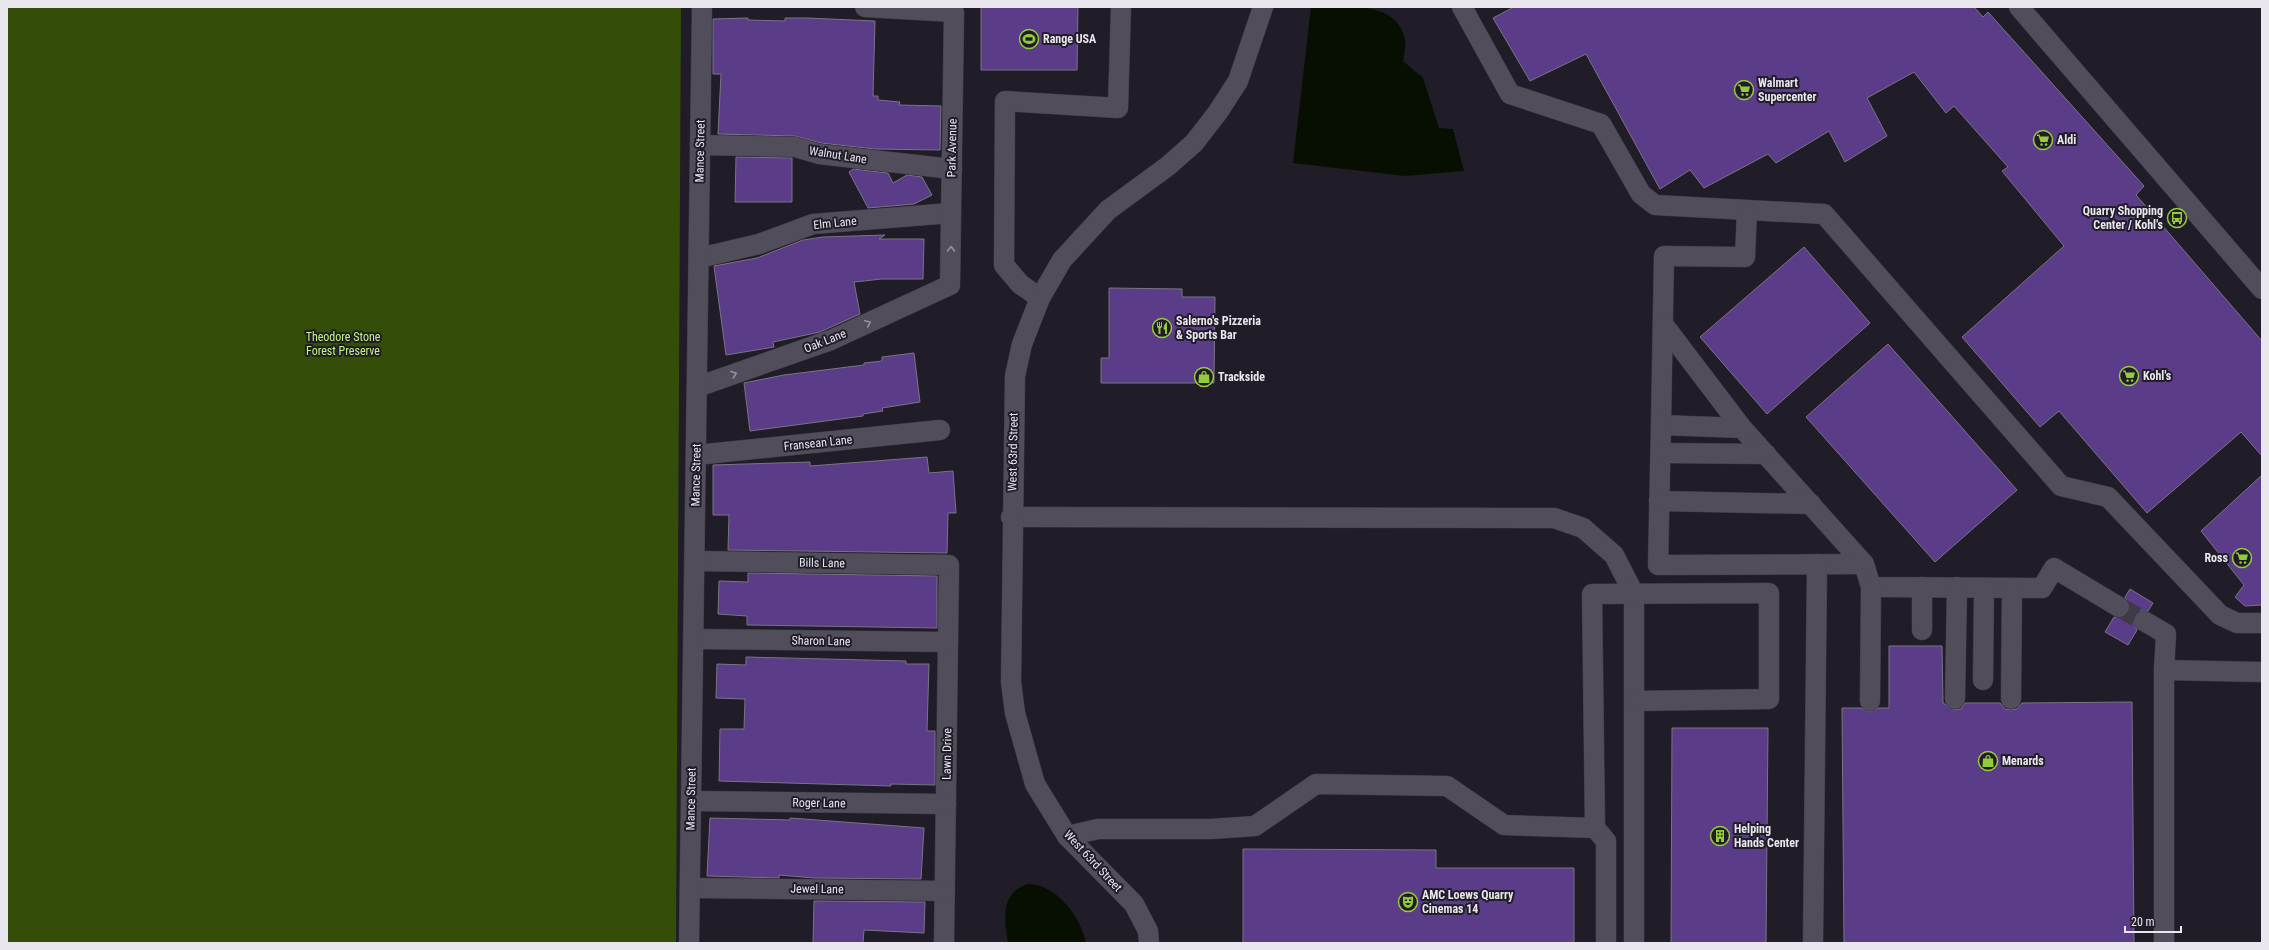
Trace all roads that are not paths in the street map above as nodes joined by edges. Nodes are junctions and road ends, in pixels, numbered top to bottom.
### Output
1 (702, 7) edge
2 (865, 7) edge
3 (1120, 7) edge
4 (1262, 7) edge
5 (1462, 7) edge
6 (2019, 7) edge
7 (700, 145) junction
8 (952, 169) junction
9 (1747, 210) junction
10 (952, 212) junction
11 (699, 258) junction
12 (950, 285) joint
13 (2262, 289) edge
14 (1040, 298) junction
15 (1663, 324) junction
16 (697, 387) junction
17 (1661, 425) junction
18 (1742, 428) junction
19 (940, 430) dead end
20 (1661, 453) junction
21 (1766, 454) junction
22 (696, 455) junction
23 (1659, 501) junction
24 (1811, 504) junction
25 (1011, 516) junction
26 (694, 561) junction
27 (1817, 564) junction
28 (1864, 564) junction
29 (949, 565) joint
30 (1871, 587) junction
31 (1922, 587) junction
32 (1957, 587) junction
33 (1984, 588) junction
34 (2012, 588) junction
35 (1634, 594) junction
36 (2119, 607) tunnel mouth
37 (2144, 621) tunnel mouth
38 (2262, 624) edge
39 (1922, 630) dead end
40 (694, 639) junction
41 (948, 642) junction
42 (2164, 670) junction
43 (2262, 672) edge
44 (1983, 680) dead end
45 (1956, 699) dead end
46 (2011, 699) dead end
47 (1634, 701) junction
48 (1870, 701) dead end
49 (691, 801) junction
50 (946, 804) junction
51 (1596, 828) junction
52 (1067, 836) junction
53 (690, 888) junction
54 (945, 891) junction
55 (689, 943) edge
56 (944, 943) edge
57 (1149, 943) edge
58 (1606, 943) edge
59 (1634, 943) edge
60 (1813, 943) edge
61 (2164, 943) edge

1 - 7 street, Mance Street
2 - 8 street, Park Avenue
3 - 14 street
4 - 14 street, West 63rd Street
5 - 9 street
6 - 13 street
7 - 8 street, Walnut Lane
7 - 11 street, Mance Street
8 - 10 street, Park Avenue
9 - 15 street
9 - 38 street
10 - 11 street, Elm Lane
12 -> 10 street, Park Avenue
11 - 16 street, Mance Street
16 -> 12 street, Oak Lane
14 - 25 street, West 63rd Street
15 - 17 street
15 - 18 street
16 - 22 street, Mance Street
17 - 18 street
17 - 20 street
18 - 21 street
19 - 22 street, Fransean Lane
20 - 21 street
20 - 23 street
21 - 24 street
22 - 26 street, Mance Street
23 - 24 street
23 - 27 street
24 - 28 street
25 - 35 street
25 - 52 street, West 63rd Street
26 - 29 street, Bills Lane
26 - 40 street, Mance Street
27 - 28 street
27 - 60 street
28 - 30 street
29 - 41 street, Lawn Drive
30 - 31 street
30 - 48 street
31 - 32 street
31 - 39 street
32 - 33 street
32 - 45 street
33 - 34 street
33 - 44 street
34 - 36 street
34 - 46 street
35 - 47 street
35 - 47 street
35 - 51 street
37 - 42 street
40 - 41 street, Sharon Lane
40 - 49 street, Mance Street
41 - 50 street, Lawn Drive
42 - 43 street
42 - 61 street
47 - 59 street
49 - 50 street, Roger Lane
49 - 53 street, Mance Street
50 - 54 street, Lawn Drive
51 - 52 street
51 - 58 street
52 - 57 street, West 63rd Street
53 - 54 street, Jewel Lane
53 - 55 street, Mance Street
54 - 56 street, Lawn Drive

